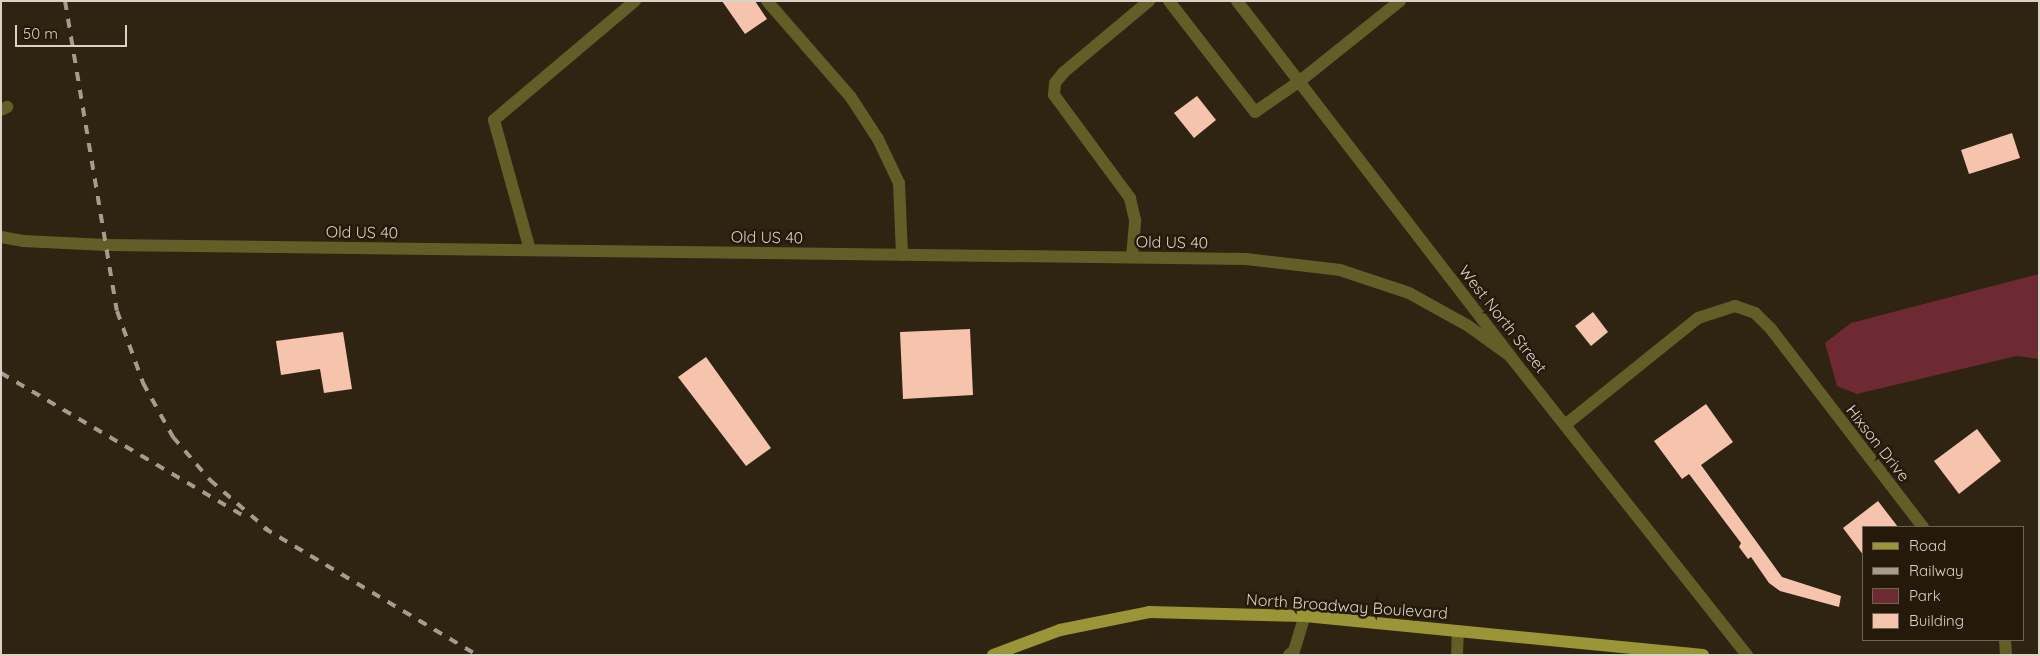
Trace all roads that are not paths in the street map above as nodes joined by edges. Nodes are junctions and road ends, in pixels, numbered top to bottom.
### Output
1 (635, 1) edge
2 (767, 1) edge
3 (1149, 1) edge
4 (1169, 1) edge
5 (1238, 1) edge
6 (1400, 1) edge
7 (1300, 81) junction
8 (1, 237) edge
9 (530, 250) junction
10 (902, 255) junction
11 (1132, 257) junction
12 (1510, 356) junction
13 (1565, 425) junction
14 (1922, 526) edge
15 (1306, 616) junction
16 (1458, 631) junction
17 (2006, 641) edge
18 (1614, 650) edge
19 (993, 655) edge
20 (1289, 655) edge
21 (1458, 655) edge
22 (1703, 655) edge
23 (1747, 655) edge
24 (2006, 655) edge

1 - 9 street
2 - 10 street
3 - 11 street
4 - 7 street
5 - 7 street, West North Street
6 - 7 street
7 - 12 street, West North Street
8 - 9 street, Old US 40
9 - 10 street, Old US 40
10 - 11 street, Old US 40
11 - 12 street, Old US 40
12 - 13 street, West North Street
13 - 14 street, Hixson Drive
13 - 23 street, West North Street
15 - 16 main road, North Broadway Boulevard
15 - 19 main road, North Broadway Boulevard
15 - 20 street
16 - 18 main road, North Broadway Boulevard
16 - 21 street
17 - 24 street
18 - 22 main road, North Broadway Boulevard

